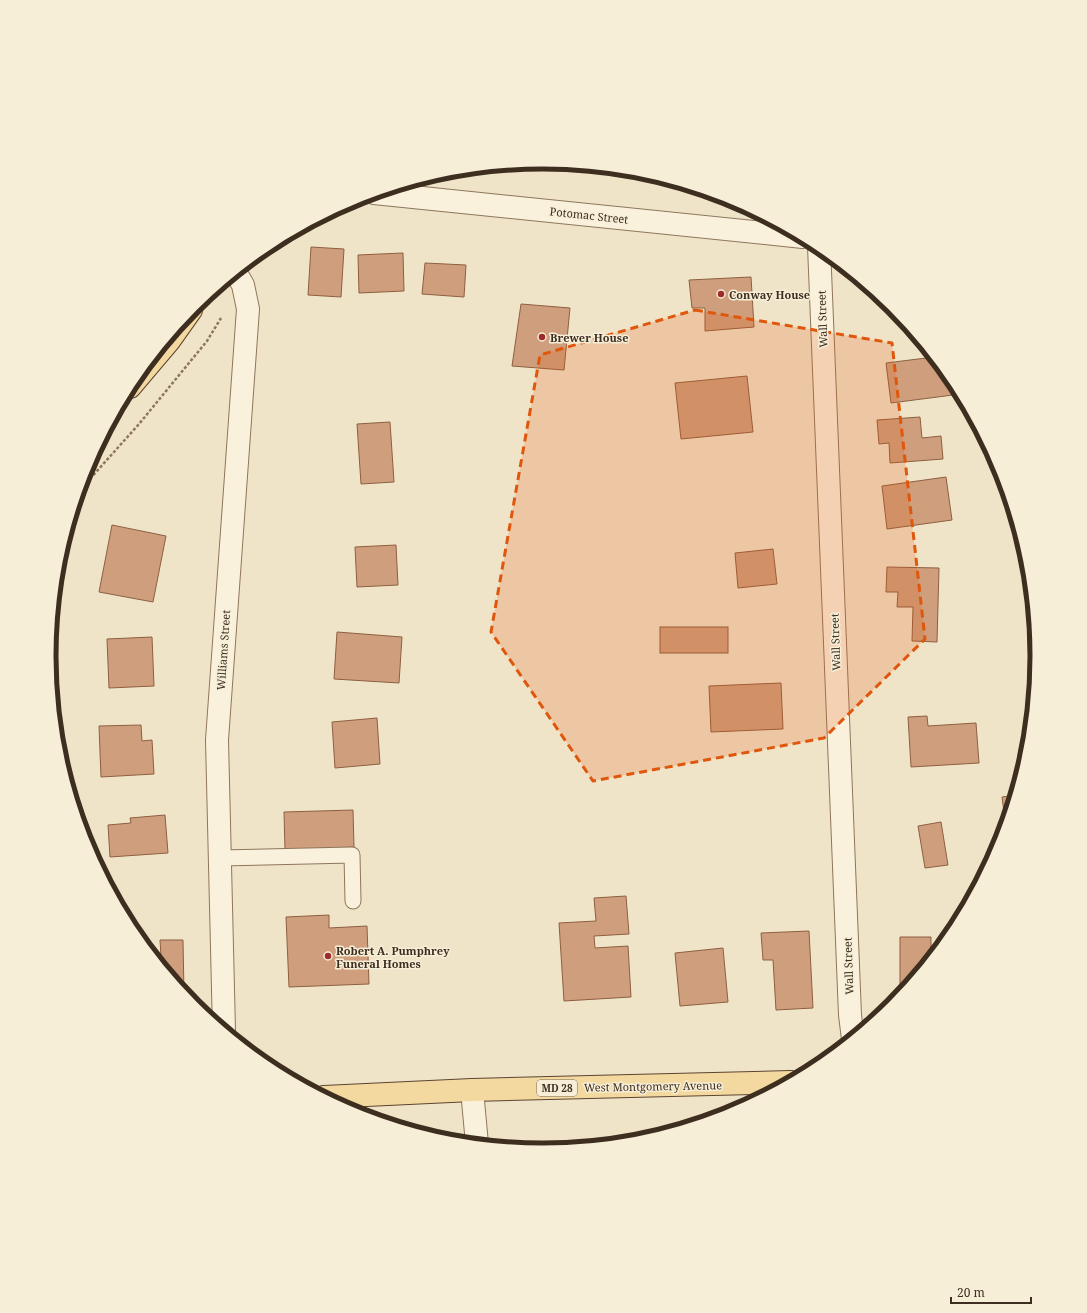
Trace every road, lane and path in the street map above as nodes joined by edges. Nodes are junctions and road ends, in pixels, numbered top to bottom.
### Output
1 (386, 195) edge
2 (790, 236) edge
3 (819, 255) edge
4 (238, 277) edge
5 (220, 858) junction
6 (353, 901) dead end
7 (224, 1024) edge
8 (852, 1033) edge
9 (781, 1082) edge
10 (472, 1090) junction
11 (334, 1097) edge
12 (477, 1139) edge

1 - 2 street, Potomac Street
3 - 8 street, Wall Street
4 - 5 street, Williams Street
5 - 6 lane
5 - 7 street, Williams Street
9 - 10 main road, West Montgomery Avenue / MD 28
10 - 11 main road, West Montgomery Avenue / MD 28
10 - 12 street

